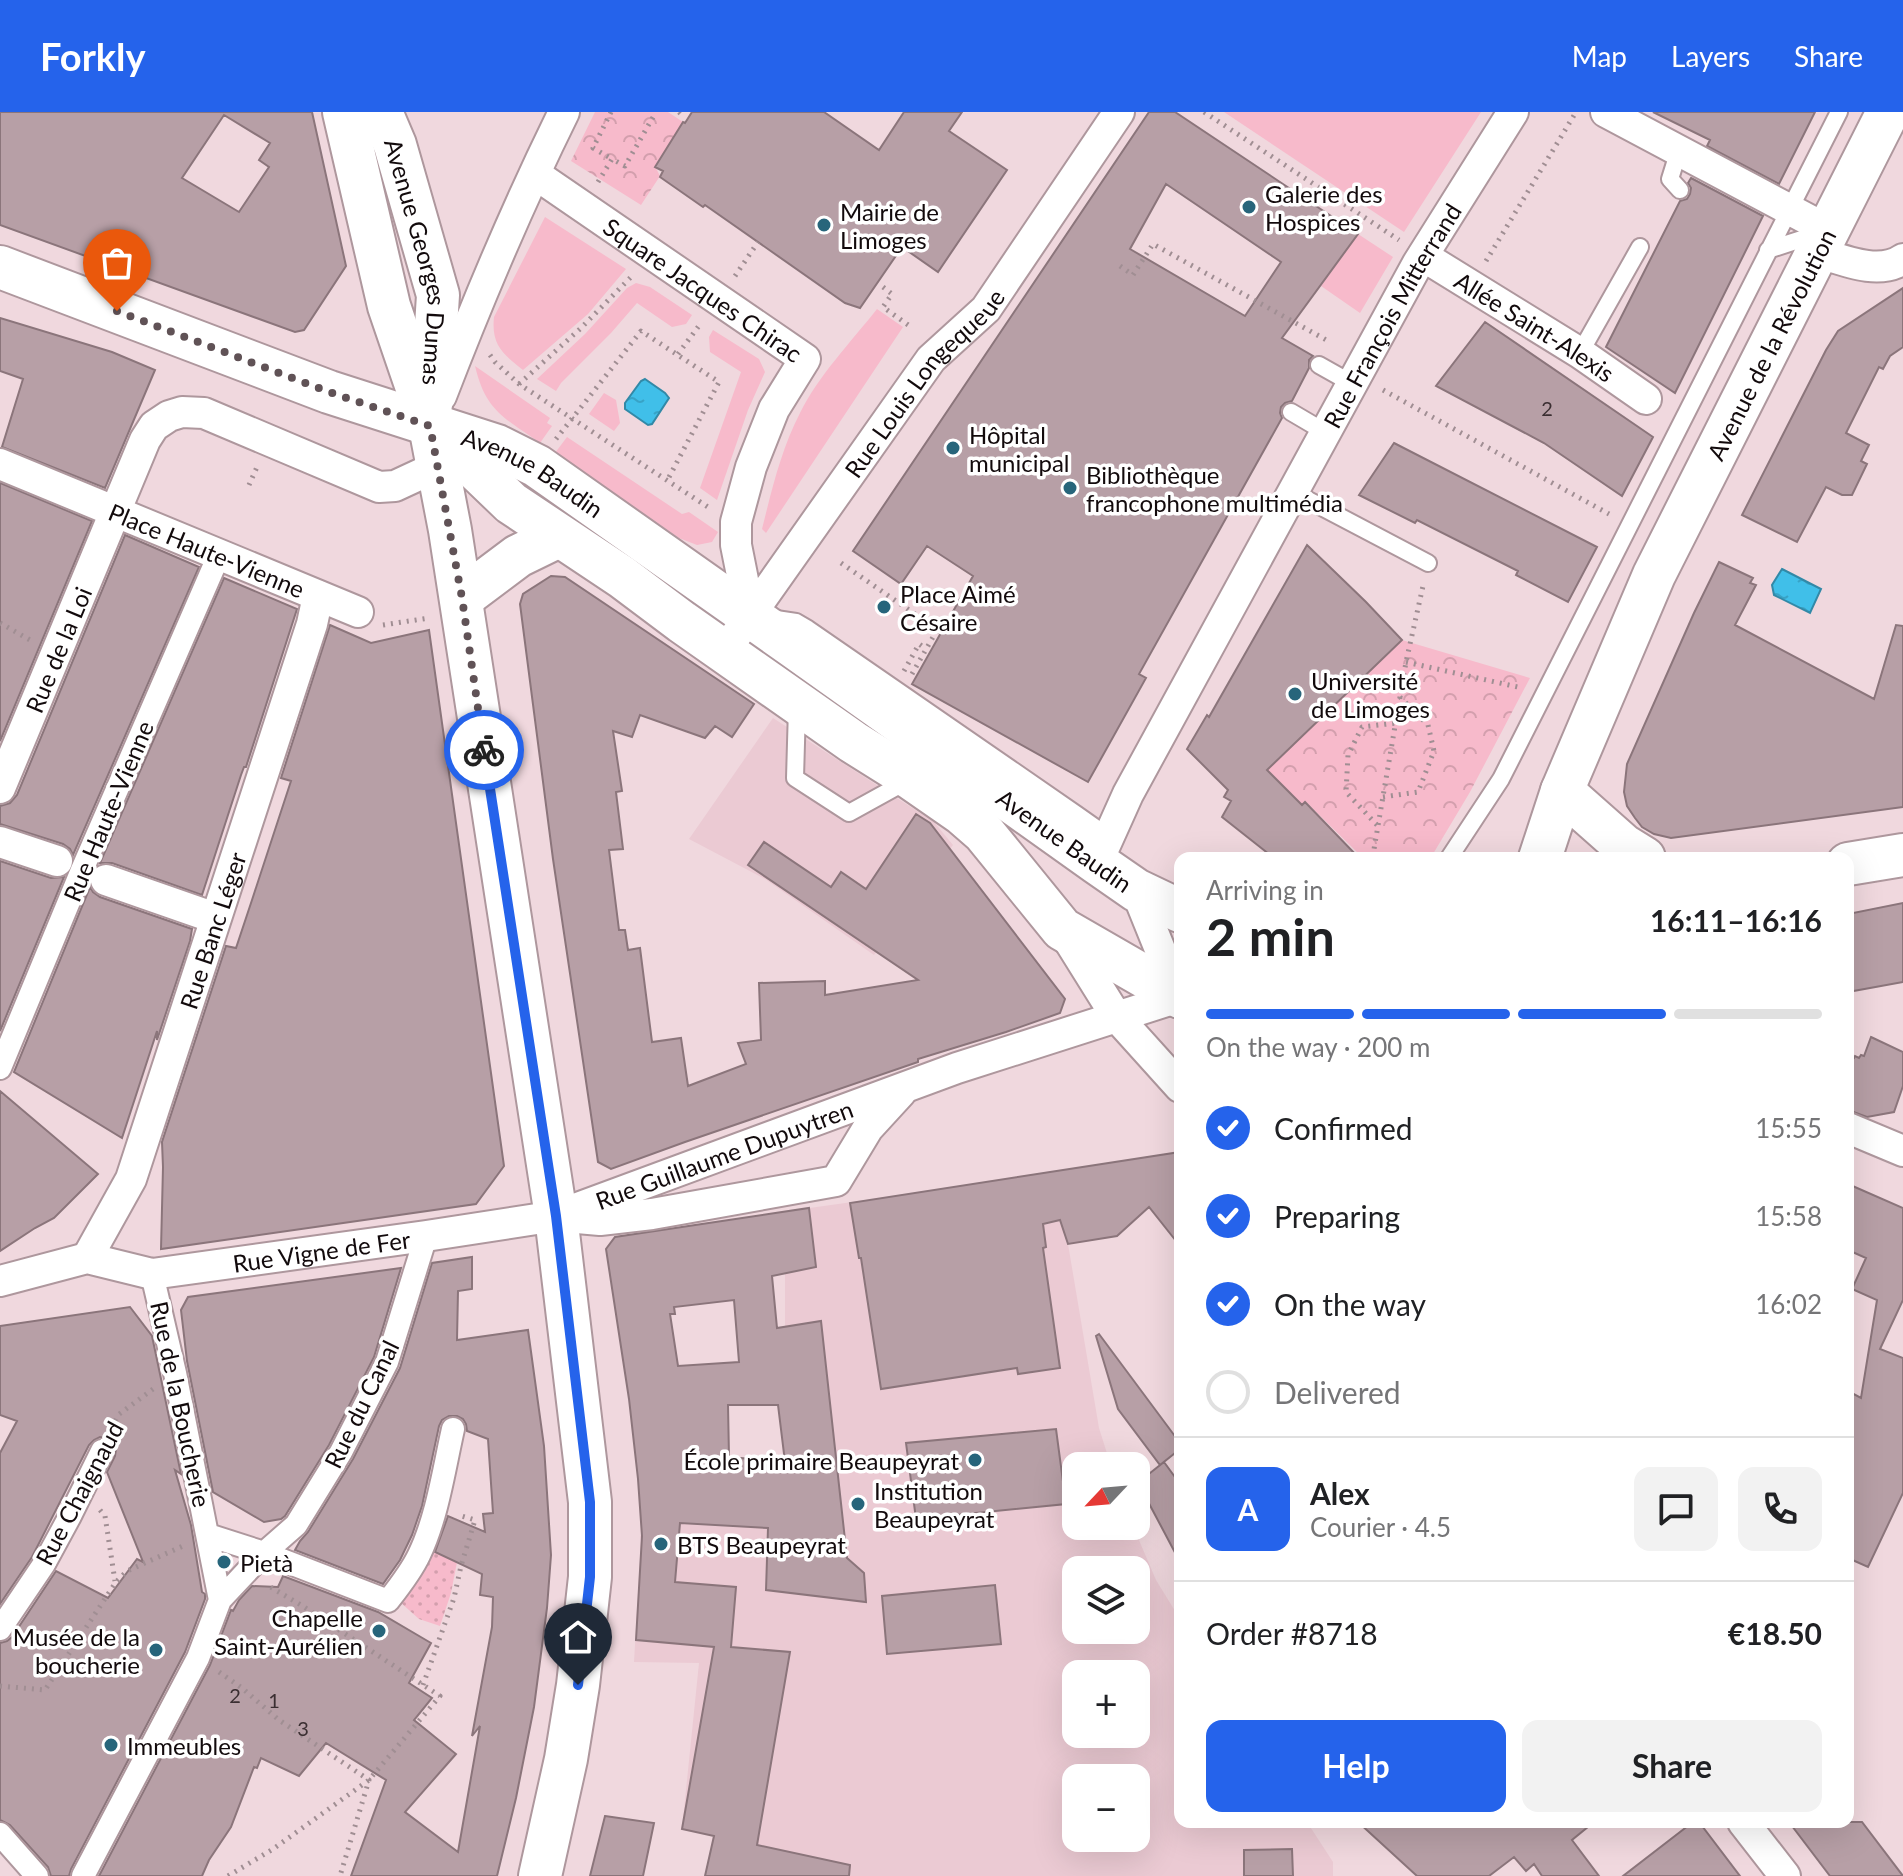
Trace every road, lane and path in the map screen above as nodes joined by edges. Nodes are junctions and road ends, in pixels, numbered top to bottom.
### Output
1 (344, 112) edge
2 (381, 112) edge
3 (564, 112) edge
4 (611, 112) edge
5 (656, 112) edge
6 (1119, 112) edge
7 (1204, 112) edge
8 (1513, 112) edge
9 (1576, 112) edge
10 (1606, 112) edge
11 (1839, 112) edge
12 (1888, 112) edge
13 (1679, 150) junction
14 (612, 159) junction
15 (535, 174) junction
16 (594, 190) dead end
17 (1680, 190) dead end
18 (1789, 208) junction
19 (1823, 241) junction
20 (758, 242) dead end
21 (1640, 247) dead end
22 (1768, 250) junction
23 (653, 254) junction
24 (1423, 256) junction
25 (1903, 259) edge
26 (1120, 266) dead end
27 (0, 267) edge
28 (740, 269) dead end
29 (883, 287) dead end
30 (1482, 293) junction
31 (927, 340) junction
32 (483, 345) dead end
33 (1580, 353) junction
34 (1319, 365) dead end
35 (1357, 373) junction
36 (519, 384) junction
37 (1646, 399) dead end
38 (1291, 412) dead end
39 (571, 419) junction
40 (430, 426) junction
41 (1325, 432) junction
42 (0, 464) edge
43 (438, 466) junction
44 (667, 481) junction
45 (1293, 492) junction
46 (114, 512) junction
47 (719, 514) dead end
48 (1617, 519) dead end
49 (559, 536) junction
50 (219, 555) junction
51 (841, 563) dead end
52 (1428, 563) joint
53 (318, 596) junction
54 (448, 608) junction
55 (750, 615) junction
56 (364, 620) joint
57 (926, 649) junction
58 (724, 652) junction
59 (909, 662) dead end
60 (1406, 662) junction
61 (907, 682) dead end
62 (1529, 690) dead end
63 (1400, 697) junction
64 (796, 702) junction
65 (1396, 723) junction
66 (912, 779) junction
67 (0, 788) edge
68 (1562, 791) junction
69 (1383, 797) junction
70 (1378, 826) junction
71 (0, 842) edge
72 (1374, 852) edge
73 (1453, 852) edge
74 (1513, 852) edge
75 (1542, 852) edge
76 (1634, 852) edge
77 (1903, 855) edge
78 (1116, 861) junction
79 (1854, 863) edge
80 (82, 870) junction
81 (1174, 906) edge
82 (215, 918) junction
83 (1062, 929) junction
84 (1174, 984) edge
85 (1174, 994) edge
86 (1174, 999) edge
87 (1116, 1016) junction
88 (0, 1068) edge
89 (1174, 1080) edge
90 (903, 1089) junction
91 (1854, 1131) edge
92 (1903, 1151) edge
93 (556, 1216) junction
94 (426, 1236) junction
95 (87, 1258) junction
96 (152, 1274) junction
97 (0, 1281) edge
98 (175, 1373) junction
99 (453, 1429) dead end
100 (102, 1451) joint
101 (85, 1487) junction
102 (475, 1520) dead end
103 (208, 1535) junction
104 (264, 1553) junction
105 (246, 1573) junction
106 (116, 1582) junction
107 (220, 1600) junction
108 (0, 1629) edge
109 (198, 1658) junction
110 (423, 1685) junction
111 (0, 1686) edge
112 (369, 1780) junction
113 (1748, 1828) edge
114 (0, 1834) edge
115 (37, 1876) edge
116 (83, 1876) edge
117 (228, 1876) edge
118 (340, 1876) edge
119 (540, 1876) edge
120 (1785, 1876) edge

1 - 40 main road, Avenue Georges Dumas
2 - 40 main road, Avenue Georges Dumas
3 - 15 street
4 - 14 path
5 - 14 path
6 - 31 street, Rue Louis Longequeue
7 - 24 path
8 - 24 street, Rue François Mitterrand
9 - 30 path
10 - 13 street
11 - 18 lane
12 - 19 main road, Avenue de la Révolution
13 - 17 lane
13 - 18 street
14 - 16 path
15 - 23 street, Square Jacques Chirac
15 - 40 street
18 - 19 street
18 - 22 lane
19 - 22 lane
19 - 25 street
19 - 68 main road, Avenue de la Révolution
20 - 28 path
21 - 33 lane
22 - 73 lane
23 - 36 path
23 - 55 street, Square Jacques Chirac
24 - 30 street, Allée Saint-Alexis
24 - 35 street, Rue François Mitterrand
26 - 35 path
27 - 40 main road
29 - 31 path
30 - 33 street, Allée Saint-Alexis
31 - 55 street, Rue Louis Longequeue
32 - 36 path
33 - 37 street, Allée Saint-Alexis
34 - 35 lane
35 - 41 street, Rue François Mitterrand
35 - 48 path
36 - 39 path
38 - 41 lane
39 - 44 path
39 - 44 path
40 - 43 main road
40 - 49 main road, Avenue Baudin
40 - 55 main road, Avenue Baudin
41 - 45 street, Rue François Mitterrand
42 - 46 street
43 - 46 street, Place Haute-Vienne
43 - 54 main road
44 - 47 path
45 - 52 lane
45 - 78 street, Rue François Mitterrand
46 - 50 street, Place Haute-Vienne
46 - 67 street, Rue de la Loi
49 - 54 main road
49 - 58 main road, Avenue Baudin
50 - 53 street, Place Haute-Vienne
50 - 80 street, Rue Haute-Vienne
51 - 57 path
52 - 60 path
53 - 56 street, Place Haute-Vienne
53 - 82 street, Rue Banc Léger
54 - 56 path
54 - 93 main road
55 - 58 street, Rue Louis Longequeue
55 - 78 main road, Avenue Baudin
57 - 59 path
57 - 61 path
58 - 64 main road, Avenue Baudin
60 - 62 path
60 - 63 path
63 - 65 path
63 - 69 path
64 - 66 main road, Avenue Baudin
64 - 66 lane
65 - 69 path
65 - 70 path
66 - 83 main road, Avenue Baudin
68 - 74 main road
68 - 75 main road
68 - 76 main road
69 - 70 path
70 - 72 path
71 - 80 street
77 - 79 main road
78 - 81 main road, Avenue Baudin
78 - 84 street
80 - 82 street
80 - 88 street, Rue Haute-Vienne
82 - 95 street, Rue Banc Léger
83 - 85 main road, Avenue Baudin
83 - 87 street, Avenue Baudin
86 - 87 street, Rue Guillaume Dupuytren
87 - 89 street, Avenue Baudin
87 - 90 street, Rue Guillaume Dupuytren
90 - 93 street, Rue Guillaume Dupuytren
90 - 93 street, Rue Guillaume Dupuytren
91 - 92 street
93 - 94 street, Rue Vigne de Fer
93 - 119 main road
94 - 96 street, Rue Vigne de Fer
94 - 104 street, Rue du Canal
95 - 96 street, Rue Vigne de Fer
95 - 97 street
96 - 98 street, Rue de la Boucherie
98 - 100 path, Rue Chaignaud
98 - 103 street, Rue de la Boucherie
99 - 104 street
100 - 101 street, Rue Chaignaud
101 - 106 path
101 - 108 street, Rue Chaignaud
102 - 110 path
103 - 104 street
103 - 106 path
103 - 107 street, Rue de la Boucherie
104 - 105 street, Rue du Canal
105 - 107 street, Rue du Canal
105 - 110 path
106 - 111 path
107 - 109 street
109 - 112 path
109 - 116 street
110 - 112 path
112 - 117 path
112 - 118 path
113 - 120 street
114 - 115 street

